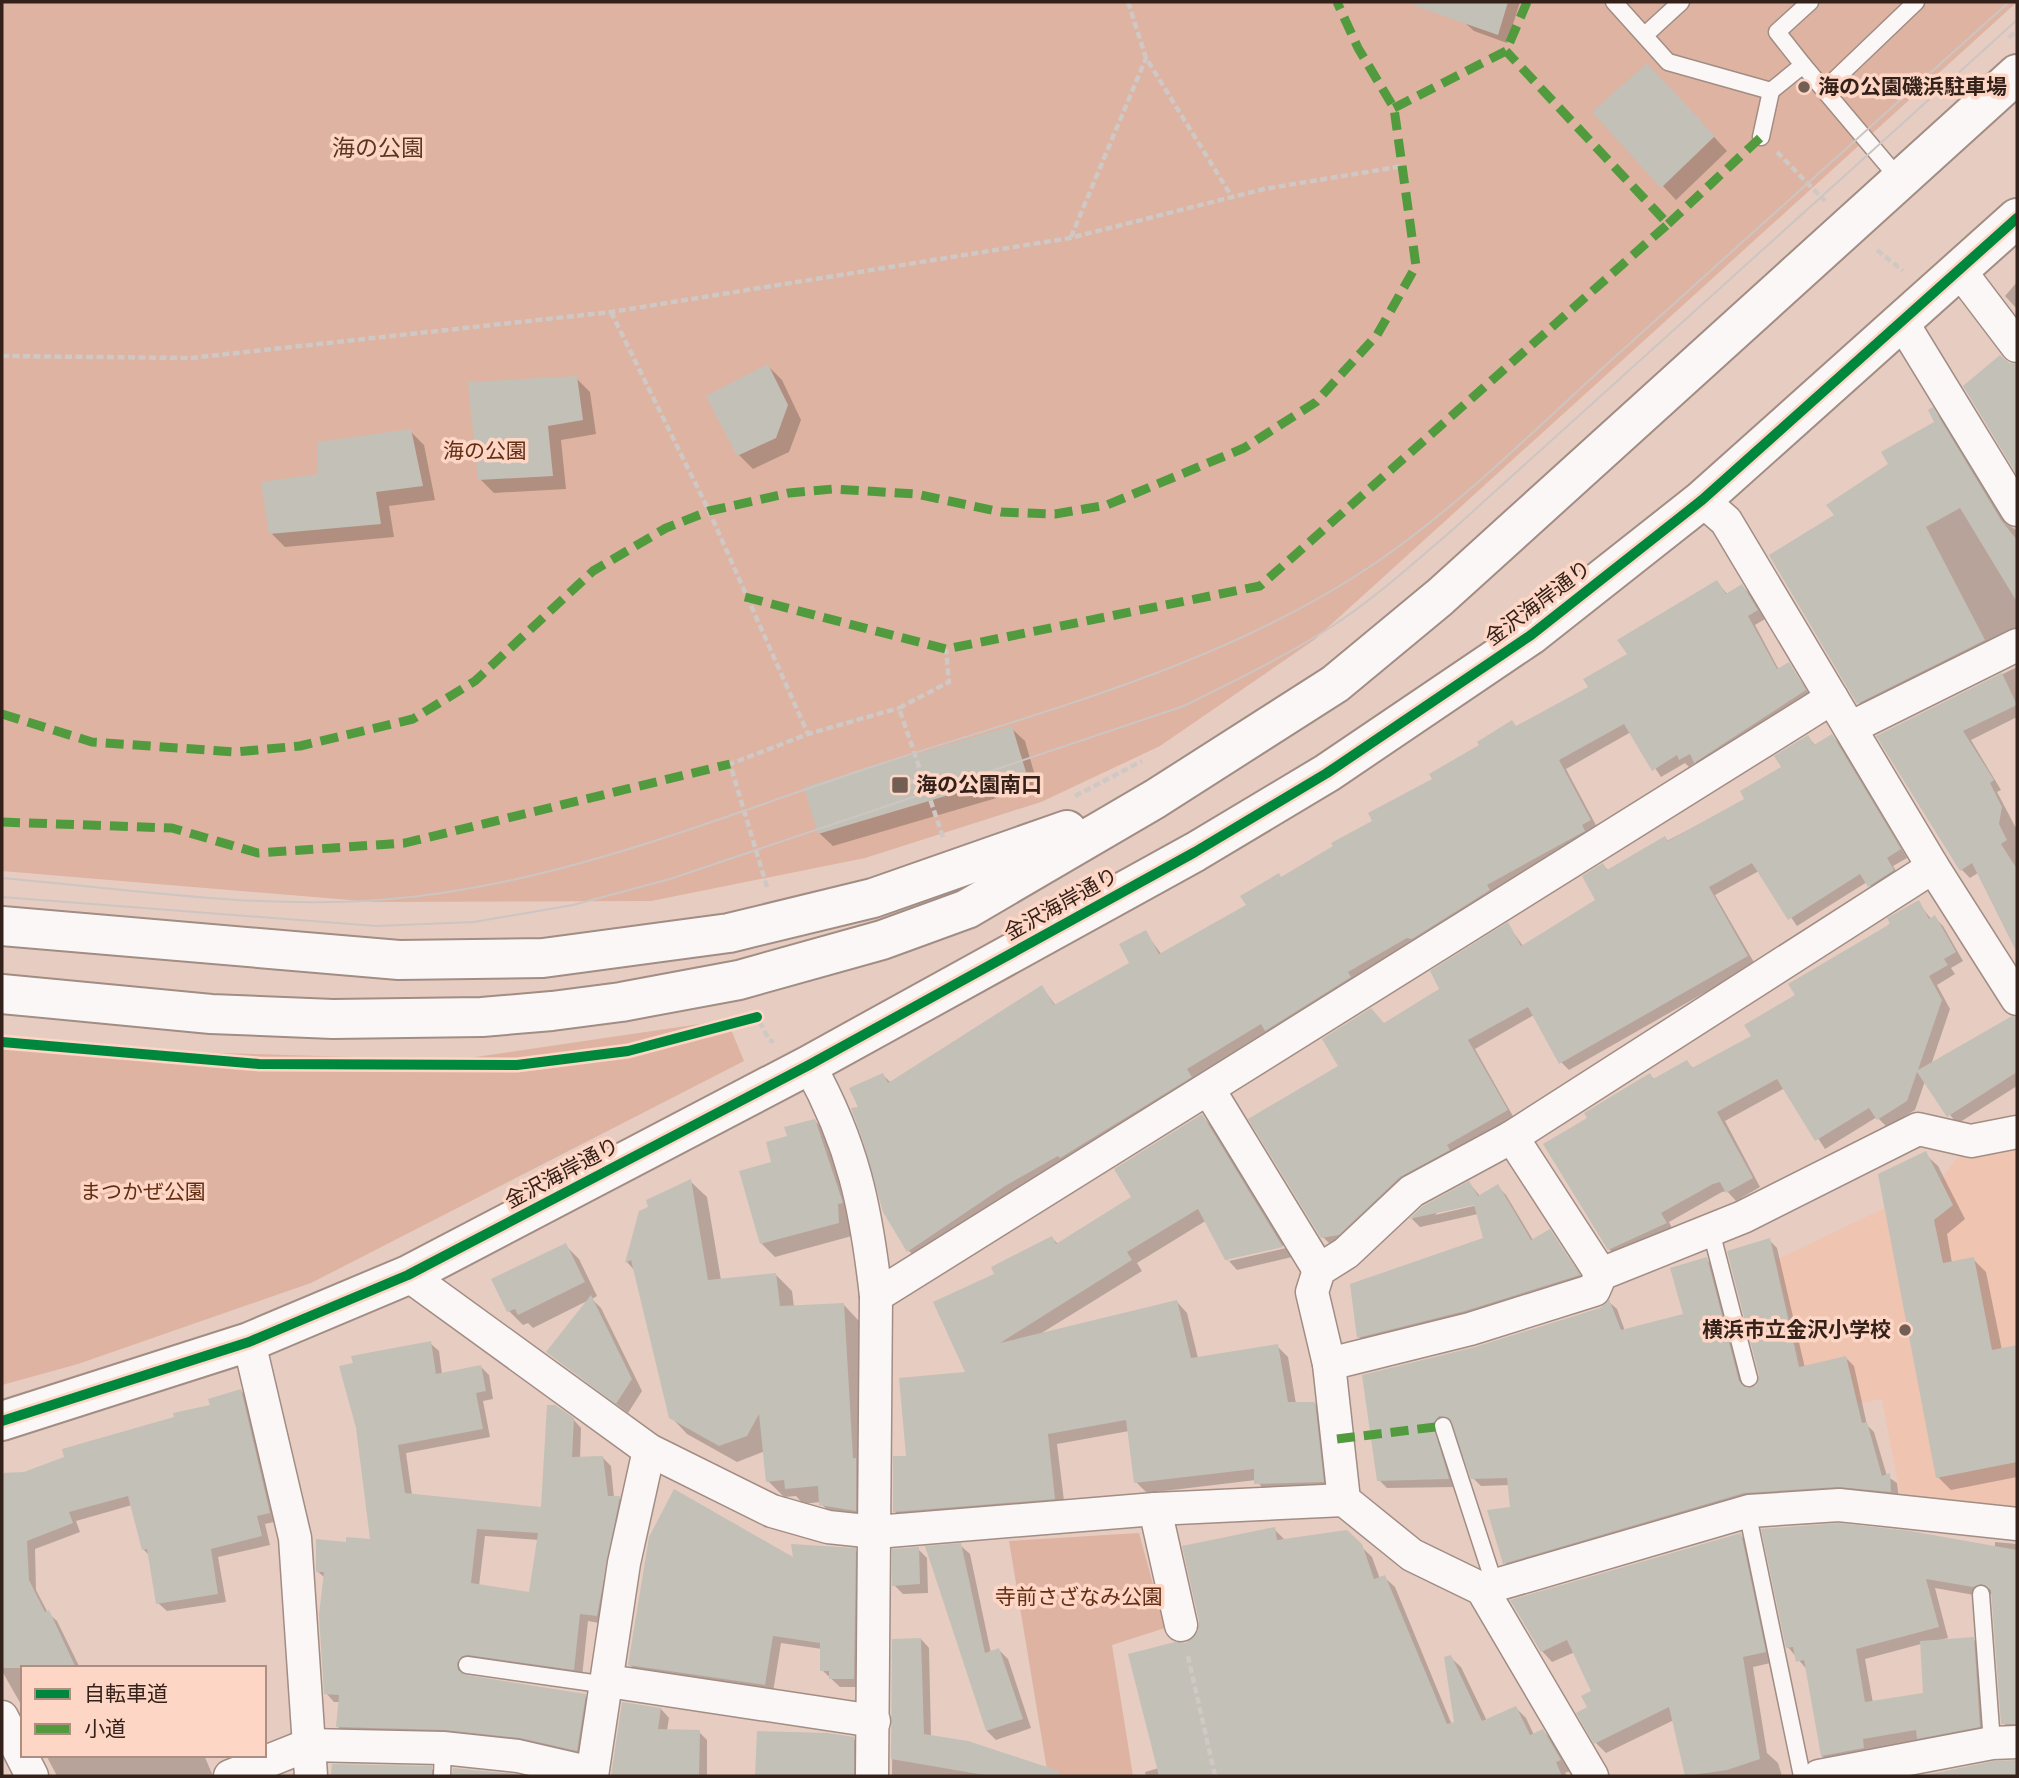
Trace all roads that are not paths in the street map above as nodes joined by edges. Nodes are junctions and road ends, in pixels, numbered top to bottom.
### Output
1 (1614, 2) edge
2 (1681, 2) edge
3 (1810, 2) edge
4 (1916, 2) edge
5 (1645, 35) junction
6 (2012, 57) edge
7 (1803, 65) junction
8 (1824, 90) junction
9 (1771, 91) junction
10 (1761, 137) dead end
11 (1900, 180) junction
12 (2017, 218) edge
13 (1960, 271) junction
14 (1902, 322) junction
15 (2017, 346) edge
16 (1702, 500) junction
17 (2017, 510) edge
18 (2017, 645) edge
19 (1832, 698) junction
20 (1850, 728) junction
21 (1155, 799) junction
22 (1933, 867) junction
23 (2, 926) edge
24 (2, 994) edge
25 (2017, 999) edge
26 (809, 1065) junction
27 (1209, 1090) junction
28 (2017, 1132) edge
29 (1511, 1137) junction
30 (1711, 1231) junction
31 (1320, 1270) junction
32 (1601, 1274) junction
33 (408, 1275) junction
34 (876, 1296) junction
35 (249, 1342) junction
36 (1329, 1364) junction
37 (1749, 1378) dead end
38 (2, 1421) edge
39 (1443, 1426) dead end
40 (649, 1450) junction
41 (1344, 1500) junction
42 (1155, 1509) junction
43 (1747, 1511) junction
44 (2017, 1524) edge
45 (876, 1532) junction
46 (1488, 1588) junction
47 (1981, 1594) dead end
48 (1181, 1625) road end
49 (467, 1665) dead end
50 (607, 1683) junction
51 (2, 1717) edge
52 (874, 1721) junction
53 (2004, 1743) edge
54 (308, 1745) junction
55 (21, 1754) edge
56 (22, 1757) edge
57 (442, 1762) edge
58 (1900, 1769) edge
59 (592, 1775) edge
60 (32, 1776) edge
61 (230, 1776) edge
62 (311, 1776) edge
63 (872, 1776) edge
64 (1592, 1776) edge
65 (1802, 1776) edge
66 (1819, 1776) edge

1 - 5 lane
2 - 5 lane
3 - 7 lane
4 - 8 lane
5 - 9 lane
6 - 11 street
7 - 8 lane
7 - 9 lane
8 - 11 lane
9 - 10 lane
11 - 21 street
12 - 13 street, 金沢海岸通り
13 - 14 street, 金沢海岸通り
13 - 15 street
14 - 16 street, 金沢海岸通り
14 - 17 street
16 - 19 street
16 - 26 street, 金沢海岸通り
18 - 20 street
19 - 20 street
19 - 27 street
20 - 22 street
21 - 23 street
21 - 24 street
22 - 25 street
22 - 29 street
26 - 33 street, 金沢海岸通り
26 - 34 street
27 - 31 street
27 - 34 street
28 - 30 street
29 - 31 street
29 - 32 street
30 - 32 street
30 - 37 lane
31 - 36 street
32 - 36 street
33 - 35 street, 金沢海岸通り
33 - 40 street
34 - 45 street
35 - 38 street, 金沢海岸通り
35 - 54 street
36 - 41 street
39 - 46 lane
40 - 45 street
40 - 50 street
41 - 42 street
41 - 46 street
42 - 45 street
42 - 48 street
43 - 44 street
43 - 46 street
43 - 65 lane
45 - 52 street
46 - 64 street
47 - 53 lane
49 - 50 lane
50 - 52 street
50 - 59 street
51 - 55 street
52 - 63 street
53 - 58 street
54 - 57 street
54 - 61 street
54 - 62 street
56 - 60 street
57 - 59 street
58 - 66 street

